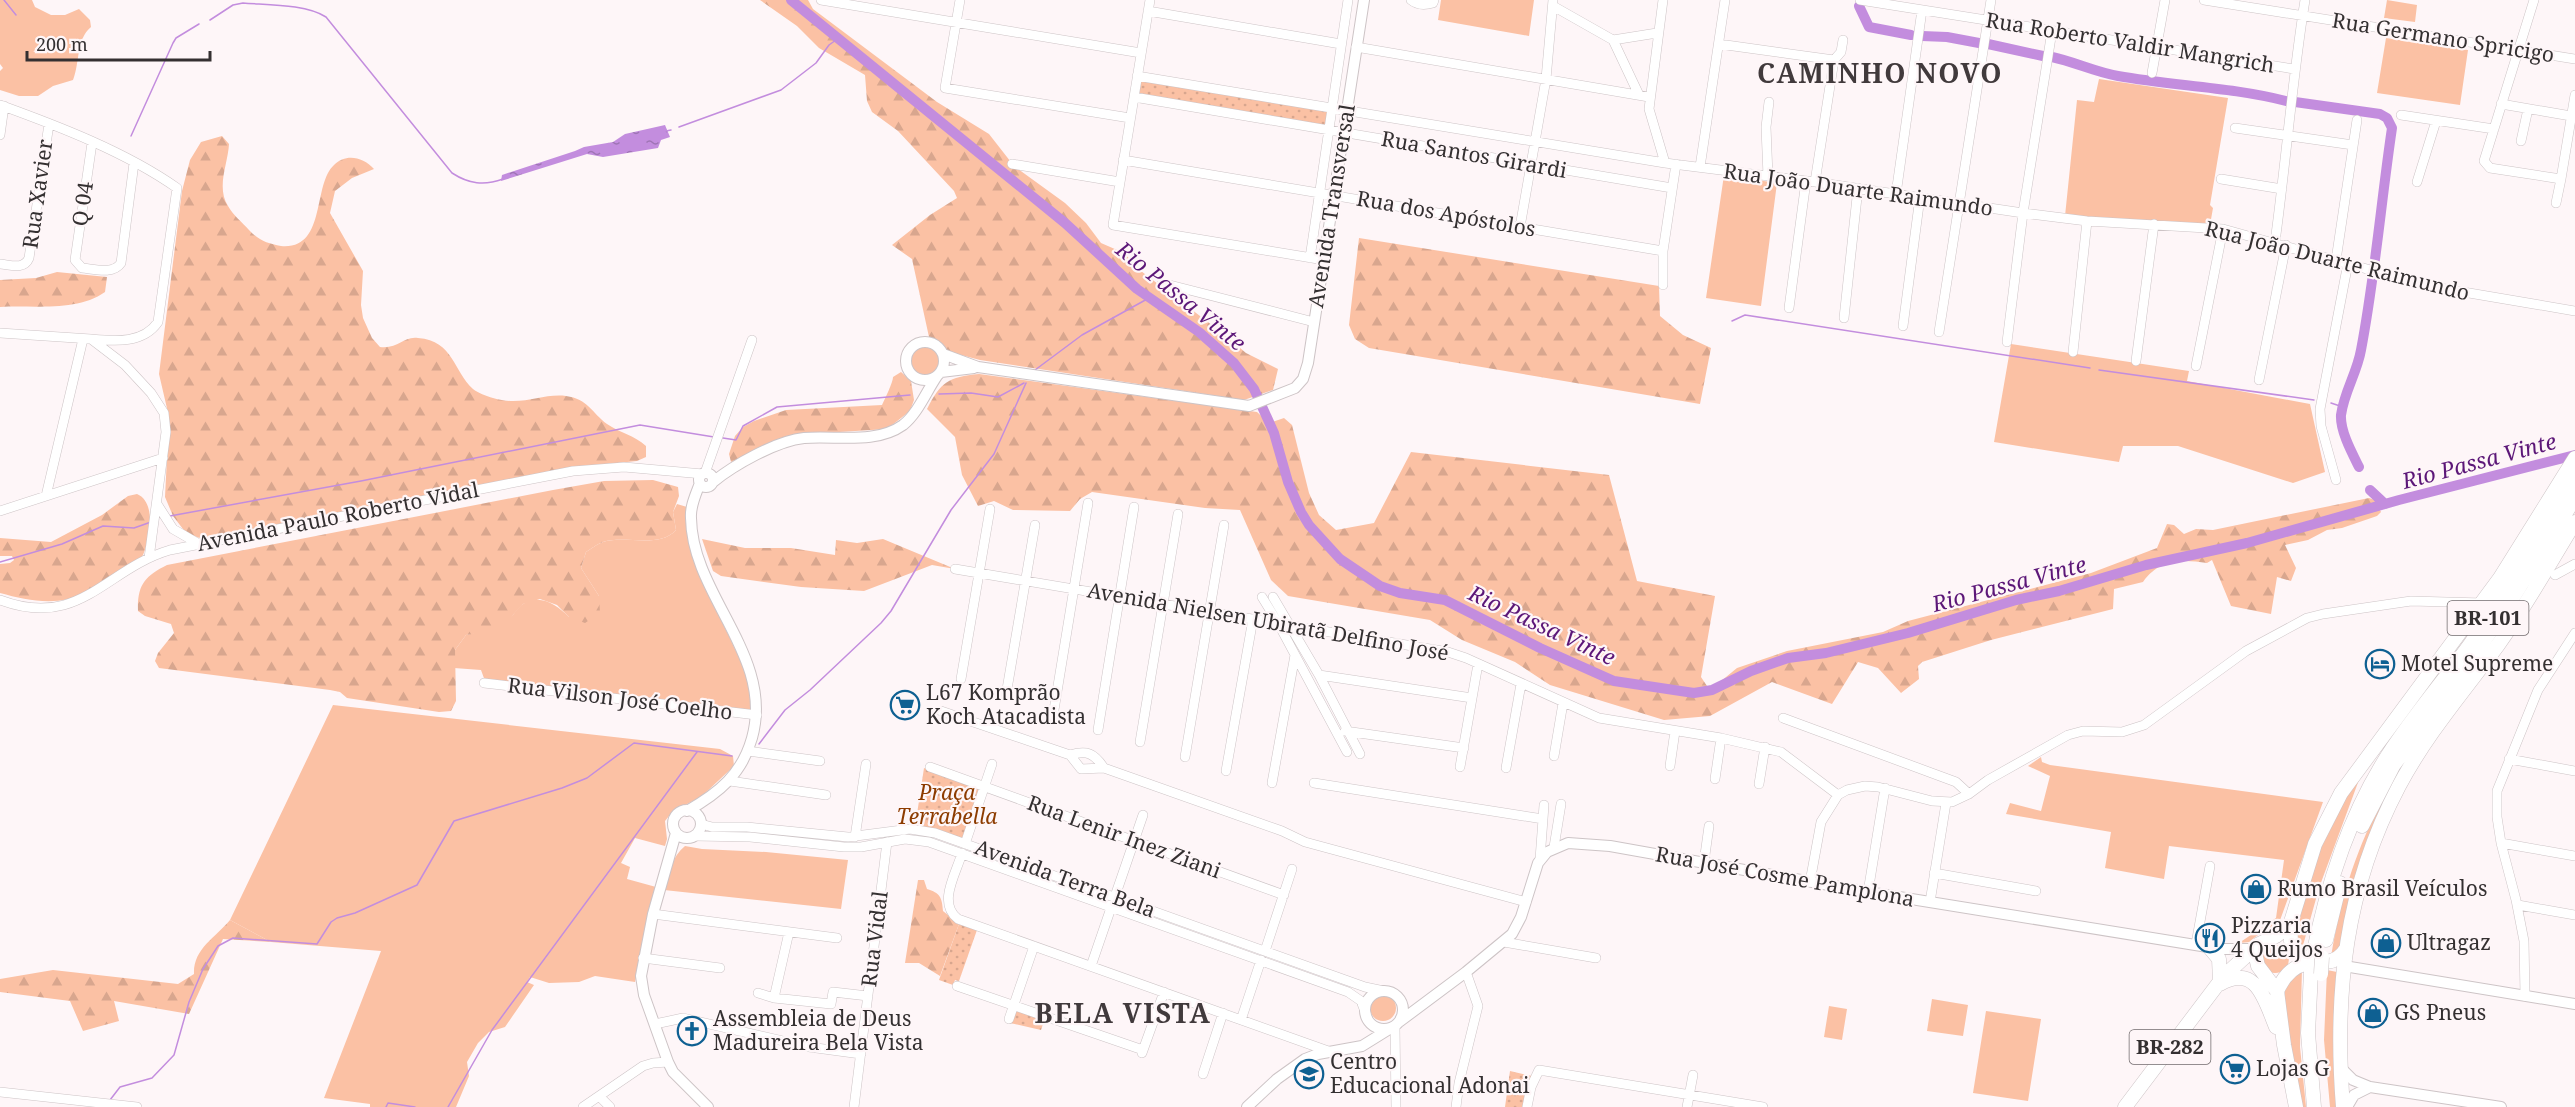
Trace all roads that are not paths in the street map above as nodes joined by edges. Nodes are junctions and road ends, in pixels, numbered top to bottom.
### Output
1 (821, 0) edge
2 (960, 0) edge
3 (1150, 0) edge
4 (1348, 0) edge
5 (1364, 0) edge
6 (1411, 0) edge
7 (1434, 0) edge
8 (1663, 0) edge
9 (1725, 0) edge
10 (1863, 0) edge
11 (1991, 0) edge
12 (2165, 0) edge
13 (2204, 0) edge
14 (2305, 0) edge
15 (2534, 0) edge
16 (1553, 3) edge
17 (1922, 10) junction
18 (1148, 11) junction
19 (2302, 16) junction
20 (1988, 21) junction
21 (956, 22) junction
22 (2052, 31) junction
23 (1657, 33) junction
24 (1612, 40) junction
25 (1843, 40) dead end
26 (1341, 44) junction
27 (1719, 44) junction
28 (1356, 47) junction
29 (2157, 47) junction
30 (2518, 50) junction
31 (1141, 53) junction
32 (2575, 59) edge
33 (1834, 60) junction
34 (2294, 69) junction
35 (2152, 73) dead end
36 (1137, 76) junction
37 (1546, 79) junction
38 (2575, 95) edge
39 (1644, 96) junction
40 (1134, 97) junction
41 (1769, 102) dead end
42 (2501, 104) junction
43 (2, 106) edge
44 (1332, 108) junction
45 (2528, 109) junction
46 (1347, 110) junction
47 (2401, 115) dead end
48 (2571, 116) junction
49 (1130, 118) junction
50 (2357, 120) dead end
51 (2436, 121) junction
52 (49, 124) junction
53 (2235, 128) dead end
54 (2494, 129) junction
55 (1329, 130) junction
56 (1343, 133) junction
57 (0, 135) edge
58 (2289, 136) junction
59 (2521, 141) dead end
60 (1535, 142) junction
61 (92, 143) junction
62 (2353, 145) junction
63 (1124, 160) junction
64 (134, 163) junction
65 (1665, 163) junction
66 (1676, 164) junction
67 (1012, 165) dead end
68 (1531, 165) junction
69 (1700, 167) junction
70 (1768, 176) junction
71 (2221, 179) dead end
72 (2561, 179) junction
73 (1810, 181) junction
74 (1120, 182) junction
75 (2417, 182) dead end
76 (1672, 188) junction
77 (1858, 188) junction
78 (2282, 189) junction
79 (1319, 193) junction
80 (1896, 194) junction
81 (1334, 195) junction
82 (1920, 197) junction
83 (2556, 202) dead end
84 (1960, 203) junction
85 (2023, 213) junction
86 (2087, 221) junction
87 (2154, 224) junction
88 (1520, 227) junction
89 (2223, 229) junction
90 (2275, 242) junction
91 (2286, 245) junction
92 (1663, 251) junction
93 (1310, 258) junction
94 (1324, 260) junction
95 (2336, 260) junction
96 (2348, 263) junction
97 (0, 264) edge
98 (1162, 283) dead end
99 (1663, 285) dead end
100 (1789, 308) dead end
101 (2575, 311) edge
102 (1844, 318) dead end
103 (1314, 322) junction
104 (1903, 326) dead end
105 (1939, 332) dead end
106 (0, 333) edge
107 (87, 339) junction
108 (752, 340) dead end
109 (2007, 342) dead end
110 (2073, 352) dead end
111 (943, 354) junction
112 (2136, 361) dead end
113 (2196, 366) dead end
114 (978, 367) junction
115 (939, 374) junction
116 (914, 377) junction
117 (2259, 380) dead end
118 (918, 406) junction
119 (163, 458) junction
120 (2575, 458) edge
121 (2570, 477) edge
122 (704, 478) junction
123 (2336, 480) dead end
124 (46, 496) junction
125 (2575, 498) edge
126 (157, 503) junction
127 (1088, 503) dead end
128 (1134, 507) dead end
129 (990, 509) dead end
130 (0, 511) edge
131 (1178, 514) dead end
132 (2575, 522) edge
133 (1035, 525) dead end
134 (1224, 525) dead end
135 (200, 544) junction
136 (149, 558) junction
137 (2575, 564) edge
138 (955, 569) dead end
139 (979, 574) junction
140 (2555, 575) dead end
141 (1025, 581) junction
142 (1074, 589) junction
143 (1120, 597) junction
144 (1262, 597) dead end
145 (1273, 597) dead end
146 (0, 600) edge
147 (2483, 603) junction
148 (1163, 604) junction
149 (1209, 612) junction
150 (1253, 619) junction
151 (1278, 623) junction
152 (1291, 626) junction
153 (2575, 633) edge
154 (1295, 655) junction
155 (1478, 664) junction
156 (1319, 675) junction
157 (961, 680) dead end
158 (484, 683) dead end
159 (1521, 684) junction
160 (1006, 695) dead end
161 (1472, 698) junction
162 (1563, 703) junction
163 (2449, 710) junction
164 (941, 711) dead end
165 (757, 715) junction
166 (1053, 716) dead end
167 (1783, 718) dead end
168 (1098, 730) dead end
169 (1348, 730) junction
170 (1676, 731) junction
171 (1338, 734) junction
172 (1721, 738) junction
173 (1140, 742) dead end
174 (2377, 743) junction
175 (1765, 747) junction
176 (1464, 748) junction
177 (748, 751) junction
178 (1347, 752) dead end
179 (1360, 754) dead end
180 (1070, 755) junction
181 (1554, 756) dead end
182 (1185, 757) dead end
183 (2509, 759) junction
184 (820, 761) dead end
185 (866, 764) dead end
186 (992, 764) dead end
187 (1670, 766) dead end
188 (2393, 766) junction
189 (930, 767) dead end
190 (1461, 767) dead end
191 (1104, 768) junction
192 (1506, 768) dead end
193 (1226, 771) dead end
194 (2575, 771) edge
195 (1715, 779) dead end
196 (730, 781) junction
197 (1272, 783) dead end
198 (1314, 783) dead end
199 (1759, 784) dead end
200 (985, 786) junction
201 (1885, 788) junction
202 (1969, 794) junction
203 (826, 795) dead end
204 (1838, 795) junction
205 (708, 799) junction
206 (1946, 803) junction
207 (1560, 804) dead end
208 (1544, 805) dead end
209 (687, 811) junction
210 (1143, 815) dead end
211 (1543, 819) junction
212 (700, 821) junction
213 (1708, 826) dead end
214 (676, 833) junction
215 (691, 837) junction
216 (855, 837) junction
217 (1134, 841) junction
218 (887, 842) junction
219 (2501, 843) junction
220 (1554, 847) junction
221 (964, 848) junction
222 (673, 851) junction
223 (2575, 856) edge
224 (1540, 859) junction
225 (1704, 862) junction
226 (2210, 866) dead end
227 (1293, 869) dead end
228 (1934, 873) junction
229 (2332, 879) junction
230 (1810, 882) junction
231 (2036, 891) dead end
232 (1868, 892) junction
233 (1284, 895) junction
234 (1113, 902) junction
235 (1526, 902) junction
236 (1930, 902) junction
237 (2518, 905) junction
238 (653, 915) junction
239 (2575, 915) edge
240 (2290, 925) junction
241 (789, 932) junction
242 (837, 938) dead end
243 (2271, 939) junction
244 (1504, 942) junction
245 (1035, 946) junction
246 (2208, 947) junction
247 (2254, 949) junction
248 (2346, 949) junction
249 (1263, 956) junction
250 (644, 958) junction
251 (1596, 958) dead end
252 (2241, 961) junction
253 (2315, 965) junction
254 (1091, 966) junction
255 (2344, 966) junction
256 (720, 968) dead end
257 (2261, 971) junction
258 (1467, 972) junction
259 (2218, 984) junction
260 (2342, 984) junction
261 (957, 986) dead end
262 (1384, 991) junction
263 (2277, 991) junction
264 (1164, 992) junction
265 (758, 993) dead end
266 (868, 996) junction
267 (2525, 996) junction
268 (774, 998) junction
269 (1400, 999) junction
270 (1429, 1001) junction
271 (2575, 1004) edge
272 (1014, 1005) junction
273 (1223, 1013) junction
274 (1367, 1018) junction
275 (1009, 1019) dead end
276 (1241, 1020) junction
277 (655, 1024) junction
278 (1395, 1025) junction
279 (2284, 1045) junction
280 (1362, 1046) junction
281 (1318, 1050) junction
282 (861, 1054) junction
283 (668, 1062) junction
284 (2340, 1067) junction
285 (1203, 1074) dead end
286 (1693, 1075) dead end
287 (2370, 1087) junction
288 (0, 1092) edge
289 (1689, 1095) junction
290 (600, 1097) junction
291 (137, 1107) edge
292 (583, 1107) edge
293 (610, 1107) edge
294 (708, 1107) edge
295 (854, 1107) edge
296 (1247, 1107) edge
297 (1396, 1107) edge
298 (1456, 1107) edge
299 (1527, 1107) edge
300 (1687, 1107) edge
301 (1763, 1107) edge
302 (2125, 1107) edge
303 (2296, 1107) edge
304 (2314, 1107) edge
305 (2323, 1107) edge
306 (2345, 1107) edge
307 (2501, 1107) edge

1 - 21 street
2 - 21 street
3 - 18 street
4 - 26 street
5 - 28 main road, Avenida Transversal
6 - 7 street
8 - 23 street
9 - 27 street
10 - 17 street, Rua Roberto Valdir Mangrich
11 - 20 street
12 - 29 street
13 - 19 street, Rua Germano Spricigo
14 - 19 street
15 - 30 street
16 - 24 street
16 - 37 street
17 - 20 street, Rua Roberto Valdir Mangrich
17 - 80 street
18 - 26 street
18 - 31 street
19 - 30 street, Rua Germano Spricigo
19 - 34 street
20 - 22 street, Rua Roberto Valdir Mangrich
20 - 84 street
21 - 31 street
21 - 49 street
22 - 29 street, Rua Roberto Valdir Mangrich
22 - 85 street
23 - 24 street
23 - 39 street
24 - 39 street
25 - 33 street
26 - 44 street
27 - 33 street
27 - 69 street
28 - 37 street
28 - 46 main road, Avenida Transversal
29 - 34 street, Rua Roberto Valdir Mangrich
29 - 35 street
30 - 32 street, Rua Germano Spricigo
30 - 42 street
31 - 36 street
33 - 73 street
34 - 58 street
36 - 40 street
36 - 44 street, Rua João Duarte Raimundo
37 - 39 street
37 - 60 street
38 - 48 street
39 - 65 street
40 - 49 street
40 - 55 street, Rua Santos Girardi
41 - 70 street
42 - 45 street
42 - 54 street
43 - 52 street
43 - 57 street
44 - 46 street, Rua João Duarte Raimundo
44 - 55 street
45 - 48 street
45 - 59 street
46 - 56 main road, Avenida Transversal
46 - 60 street, Rua João Duarte Raimundo
47 - 51 street
48 - 72 street
49 - 63 street
50 - 62 street
51 - 54 street
51 - 75 street
52 - 61 street
52 - 97 street, Rua Xavier
53 - 58 street
54 - 72 street
55 - 56 street, Rua Santos Girardi
55 - 79 street
56 - 68 street, Rua Santos Girardi
56 - 81 main road, Avenida Transversal
58 - 62 street
58 - 78 street
60 - 65 street, Rua João Duarte Raimundo
60 - 68 street
61 - 64 street
61 - 64 street, Q 04
62 - 95 street
63 - 74 street
63 - 79 street, Rua dos Apóstolos
64 - 107 street
65 - 66 street, Rua João Duarte Raimundo
66 - 69 street, Rua João Duarte Raimundo
66 - 76 street
67 - 74 street
68 - 76 street, Rua Santos Girardi
68 - 88 street
69 - 70 street, Rua João Duarte Raimundo
70 - 73 street, Rua João Duarte Raimundo
71 - 78 street
72 - 83 street
73 - 77 street, Rua João Duarte Raimundo
73 - 100 street
74 - 93 street
76 - 92 street
77 - 80 street, Rua João Duarte Raimundo
77 - 102 street
78 - 90 street
79 - 81 street, Rua dos Apóstolos
79 - 93 street
80 - 82 street, Rua João Duarte Raimundo
81 - 88 street, Rua dos Apóstolos
81 - 94 main road, Avenida Transversal
82 - 84 street, Rua João Duarte Raimundo
82 - 104 street
84 - 85 street, Rua João Duarte Raimundo
84 - 105 street
85 - 86 street, Rua João Duarte Raimundo
85 - 109 street
86 - 87 street, Rua João Duarte Raimundo
86 - 110 street
87 - 89 street, Rua João Duarte Raimundo
87 - 112 street
88 - 92 street, Rua dos Apóstolos
89 - 90 street, Rua João Duarte Raimundo
89 - 113 street
90 - 91 street, Rua João Duarte Raimundo
91 - 95 street, Rua João Duarte Raimundo
91 - 117 street
92 - 99 street
93 - 94 street
94 - 103 main road, Avenida Transversal
95 - 96 street, Rua João Duarte Raimundo
96 - 101 street, Rua João Duarte Raimundo
96 - 123 street
98 - 103 street
103 - 114 main road, Avenida Transversal
106 - 107 street
107 - 119 street
107 - 124 street
108 - 122 street
111 - 114 main road
111 - 115 main road
111 - 116 main road
114 - 115 main road
115 - 116 main road
115 - 118 main road
116 - 118 main road
118 - 122 main road
119 - 124 street
119 - 126 street
120 - 121 highway
121 - 147 highway
121 - 229 highway, BR-101
122 - 135 street, Avenida Paulo Roberto Vidal
122 - 165 main road
124 - 130 street
125 - 188 highway, BR-101
126 - 135 street
126 - 136 street
127 - 142 street
128 - 143 street
129 - 139 street
131 - 148 street
132 - 163 highway
133 - 141 street
134 - 149 street
135 - 136 street, Avenida Paulo Roberto Vidal
136 - 146 street, Avenida Paulo Roberto Vidal
137 - 140 street
138 - 139 street, Avenida Nielsen Ubiratã Delfino José
139 - 141 street, Avenida Nielsen Ubiratã Delfino José
139 - 157 street
141 - 142 street, Avenida Nielsen Ubiratã Delfino José
141 - 160 street
142 - 143 street, Avenida Nielsen Ubiratã Delfino José
142 - 166 street
143 - 148 street, Avenida Nielsen Ubiratã Delfino José
143 - 168 street
144 - 151 street
145 - 152 street
147 - 174 highway
147 - 202 street
148 - 149 street, Avenida Nielsen Ubiratã Delfino José
148 - 173 street
149 - 150 street, Avenida Nielsen Ubiratã Delfino José
149 - 182 street
150 - 151 street, Avenida Nielsen Ubiratã Delfino José
150 - 193 street
151 - 152 street, Avenida Nielsen Ubiratã Delfino José
151 - 154 street
152 - 155 street, Avenida Nielsen Ubiratã Delfino José
152 - 156 street
153 - 183 street
154 - 171 street
154 - 197 street
155 - 159 street, Avenida Nielsen Ubiratã Delfino José
155 - 161 street
156 - 161 street
156 - 169 street
158 - 165 street, Rua Vilson José Coelho
159 - 162 street, Avenida Nielsen Ubiratã Delfino José
159 - 192 street
161 - 176 street
162 - 170 street, Avenida Nielsen Ubiratã Delfino José
162 - 181 street
163 - 188 highway
163 - 248 highway
164 - 180 street
165 - 177 main road
167 - 202 street
169 - 171 street
169 - 176 street
169 - 179 street
170 - 172 street, Avenida Nielsen Ubiratã Delfino José
170 - 187 street
171 - 178 street
172 - 175 street, Avenida Nielsen Ubiratã Delfino José
172 - 195 street
174 - 229 highway
174 - 240 highway
175 - 199 street
175 - 204 street, Avenida Nielsen Ubiratã Delfino José
176 - 190 street
177 - 184 street
177 - 196 main road
180 - 191 street
180 - 191 street
183 - 194 street
183 - 219 street
185 - 216 street
186 - 200 street
188 - 253 highway, BR-101
189 - 200 street, Rua Lenir Inez Ziani
191 - 235 street
196 - 203 street
196 - 205 main road
198 - 211 street
200 - 217 street, Rua Lenir Inez Ziani
200 - 221 street
201 - 204 street
201 - 206 street
201 - 232 street
202 - 206 street
204 - 230 street
205 - 209 main road
205 - 212 main road
206 - 228 street
207 - 220 street
208 - 211 street
209 - 212 main road
209 - 214 main road
210 - 217 street
211 - 224 street
212 - 215 main road
212 - 216 street, Avenida Terra Bela
213 - 225 street
214 - 215 main road
214 - 222 main road
215 - 218 street, Avenida Terra Bela
215 - 222 main road
216 - 221 street, Avenida Terra Bela
217 - 233 street, Rua Lenir Inez Ziani
217 - 234 street
218 - 221 street, Avenida Terra Bela
218 - 266 street, Rua Vidal
219 - 223 street
219 - 237 street
220 - 224 main road
220 - 225 main road, Rua José Cosme Pamplona
221 - 234 street, Avenida Terra Bela
221 - 245 street
222 - 238 main road
224 - 235 main road
225 - 230 main road, Rua José Cosme Pamplona
226 - 246 street
227 - 233 street
228 - 231 street
228 - 236 street
229 - 253 highway, BR-101
230 - 232 main road, Rua José Cosme Pamplona
232 - 236 main road, Rua José Cosme Pamplona
233 - 249 street
234 - 249 street, Avenida Terra Bela
234 - 254 street
235 - 244 main road
236 - 246 main road, Rua José Cosme Pamplona
237 - 239 street
237 - 267 street
238 - 241 street
238 - 250 main road
240 - 243 highway, BR-282
240 - 248 highway
241 - 242 street
241 - 268 street
243 - 247 highway, BR-282
243 - 253 highway
244 - 251 street
244 - 258 main road
245 - 254 street
245 - 272 street
246 - 247 main road, Rua José Cosme Pamplona
246 - 252 main road, Rua José Cosme Pamplona
246 - 259 highway
247 - 252 highway, BR-282
247 - 257 highway
248 - 255 highway
249 - 262 street, Avenida Terra Bela
249 - 274 street, Avenida Terra Bela
249 - 276 street
250 - 256 street
250 - 277 main road
252 - 257 highway
252 - 259 highway, BR-282
253 - 260 highway
253 - 263 highway
253 - 304 highway, BR-101
253 - 305 highway, BR-101
254 - 264 street
255 - 260 highway
255 - 267 main road
257 - 263 highway
258 - 270 main road
258 - 298 street
259 - 279 highway
259 - 302 highway, BR-282
260 - 284 highway
261 - 272 street
262 - 269 main road
262 - 274 main road
263 - 279 highway
264 - 272 street
264 - 273 street
265 - 268 street
266 - 268 street
266 - 282 street, Rua Vidal
267 - 271 main road
269 - 270 main road
269 - 278 main road
270 - 278 main road
272 - 275 street
273 - 276 street
273 - 285 street
274 - 278 main road
274 - 280 main road
276 - 281 street
277 - 282 street
277 - 283 main road
278 - 280 main road
278 - 297 street
279 - 303 highway
280 - 281 main road
281 - 296 main road
282 - 295 street, Rua Vidal
283 - 290 street
283 - 294 main road
284 - 287 main road
284 - 306 highway
286 - 289 street
287 - 306 main road
287 - 307 main road
288 - 291 street
289 - 299 street
289 - 300 street
289 - 301 street
290 - 292 street
290 - 293 street

